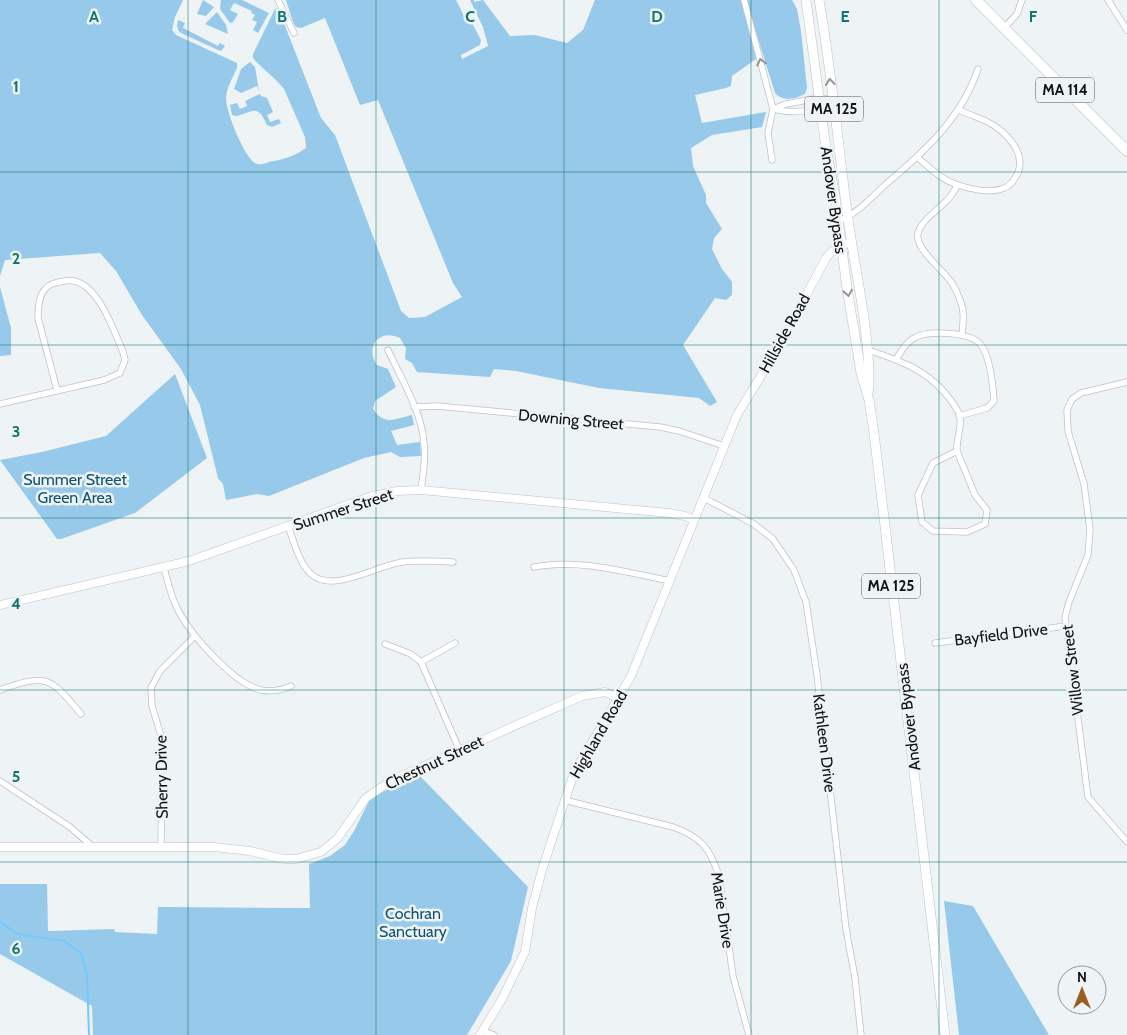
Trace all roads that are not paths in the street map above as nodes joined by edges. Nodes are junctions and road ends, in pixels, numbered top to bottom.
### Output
1 (278, 0) edge
2 (744, 0) edge
3 (806, 0) edge
4 (819, 0) edge
5 (976, 0) edge
6 (1022, 0) edge
7 (1108, 0) edge
8 (1004, 28) junction
9 (1127, 30) edge
10 (294, 33) dead end
11 (978, 69) dead end
12 (832, 100) junction
13 (820, 103) junction
14 (773, 109) junction
15 (958, 109) junction
16 (1127, 151) edge
17 (918, 158) junction
18 (772, 160) dead end
19 (957, 185) junction
20 (848, 217) junction
21 (838, 221) junction
22 (851, 242) junction
23 (841, 245) junction
24 (962, 335) junction
25 (388, 350) dead end
26 (868, 350) junction
27 (896, 360) junction
28 (1127, 382) edge
29 (57, 390) junction
30 (869, 400) junction
31 (0, 404) edge
32 (414, 407) junction
33 (960, 416) junction
34 (728, 436) joint
35 (724, 446) junction
36 (957, 451) junction
37 (421, 490) junction
38 (704, 498) junction
39 (694, 520) junction
40 (288, 526) junction
41 (453, 562) dead end
42 (534, 567) dead end
43 (164, 568) junction
44 (670, 581) junction
45 (0, 605) edge
46 (1066, 626) junction
47 (195, 636) junction
48 (936, 642) dead end
49 (455, 643) dead end
50 (385, 644) dead end
51 (421, 662) junction
52 (291, 686) dead end
53 (0, 690) edge
54 (619, 698) junction
55 (81, 714) dead end
56 (459, 749) junction
57 (0, 781) edge
58 (564, 800) junction
59 (1127, 842) edge
60 (0, 847) edge
61 (93, 847) junction
62 (161, 847) junction
63 (481, 1033) edge
64 (494, 1035) edge
65 (749, 1035) edge
66 (861, 1035) edge
67 (945, 1035) edge

1 - 10 street
14 -> 2 street
3 - 13 main road, Andover Bypass / MA 125
12 -> 4 main road, Andover Bypass / MA 125
5 - 8 highway, MA 114
6 - 8 street
7 - 9 street
8 - 16 highway, MA 114
11 - 15 street
12 - 13 street
12 - 13 street
12 - 20 main road, Andover Bypass / MA 125
13 - 14 street
13 - 14 street
13 - 21 main road, Andover Bypass / MA 125
14 - 18 street
15 - 17 street
15 - 19 street
17 - 19 street
17 - 20 street
19 - 24 street
20 - 21 street
20 - 22 main road, Andover Bypass / MA 125
21 - 23 main road, Andover Bypass / MA 125
22 - 23 street, Hillside Road
22 - 26 main road, Andover Bypass / MA 125
23 -> 30 main road, Andover Bypass / MA 125
23 - 34 street, Hillside Road
24 - 27 street
24 - 33 street
25 - 32 street
26 - 27 street
26 - 30 main road, Andover Bypass / MA 125
27 - 33 street
28 - 46 street, Willow Street
29 - 29 street
29 - 31 street
30 - 67 main road, Andover Bypass / MA 125
32 - 35 street, Downing Street
32 - 37 street
33 - 36 street
34 - 35 street, Highland Road
35 - 38 street, Highland Road
36 - 36 street
37 - 39 street, Summer Street
37 - 40 street, Summer Street
38 - 39 street, Highland Road
38 - 66 street, Kathleen Drive
39 - 44 street, Highland Road
40 - 41 street
40 - 43 street, Summer Street
42 - 44 street
43 - 45 street, Summer Street
43 - 47 street
44 - 54 street, Highland Road
46 - 48 street, Bayfield Drive
46 - 59 street, Willow Street
47 - 52 street
47 - 62 street, Sherry Drive
49 - 51 street
50 - 51 street
51 - 56 street
53 - 55 street
54 - 56 street, Chestnut Street
54 - 58 street, Highland Road
56 - 62 street, Chestnut Street
57 - 61 street
58 - 63 street, Highland Road
58 - 65 street, Marie Drive
60 - 61 street, Chestnut Street
61 - 62 street, Chestnut Street
63 - 64 street

